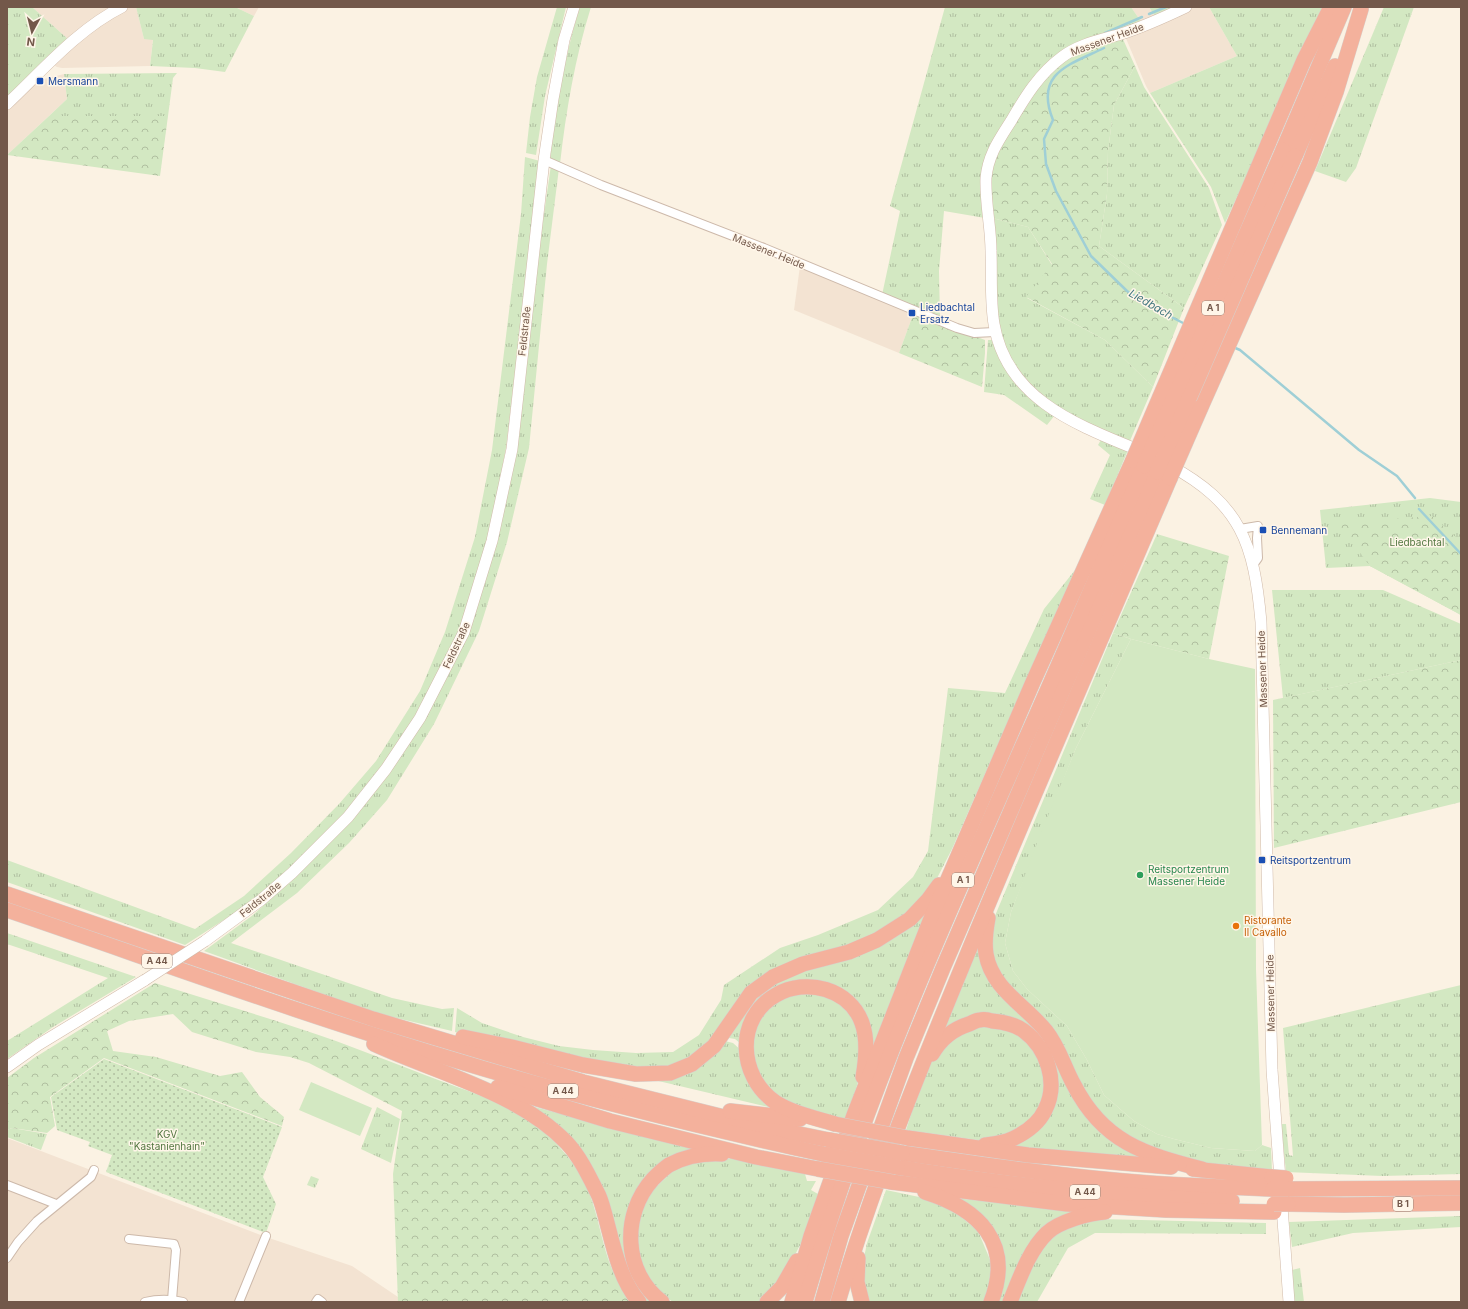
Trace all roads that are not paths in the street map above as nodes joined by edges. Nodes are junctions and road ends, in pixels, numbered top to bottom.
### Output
1 (122, 7) edge
2 (574, 7) edge
3 (1186, 7) edge
4 (1331, 7) edge
5 (1344, 7) edge
6 (1361, 8) edge
7 (7, 104) edge
8 (1289, 153) junction
9 (544, 160) junction
10 (995, 332) junction
11 (1151, 469) junction
12 (1240, 529) junction
13 (1253, 565) junction
14 (958, 855) junction
15 (1001, 873) junction
16 (7, 894) edge
17 (7, 910) edge
18 (306, 1013) junction
19 (373, 1019) junction
20 (426, 1065) junction
21 (7, 1067) edge
22 (916, 1080) junction
23 (672, 1104) junction
24 (854, 1115) junction
25 (835, 1124) junction
26 (951, 1145) junction
27 (756, 1157) junction
28 (94, 1170) dead end
29 (1202, 1170) junction
30 (892, 1182) junction
31 (7, 1185) edge
32 (1461, 1188) edge
33 (1392, 1189) joint
34 (1280, 1195) junction
35 (872, 1200) junction
36 (1461, 1203) edge
37 (56, 1204) junction
38 (1344, 1205) joint
39 (1166, 1210) junction
40 (266, 1236) dead end
41 (811, 1236) junction
42 (129, 1239) dead end
43 (7, 1258) edge
44 (172, 1300) junction
45 (145, 1302) edge
46 (183, 1302) edge
47 (239, 1302) edge
48 (316, 1302) edge
49 (322, 1302) edge
50 (640, 1302) edge
51 (662, 1302) edge
52 (767, 1302) edge
53 (792, 1302) edge
54 (805, 1302) edge
55 (822, 1302) edge
56 (838, 1302) edge
57 (862, 1302) edge
58 (991, 1302) edge
59 (1010, 1302) edge
60 (1289, 1302) edge

1 - 7 street
2 - 9 street, Feldstraße
3 - 10 street, Massener Heide
4 - 11 highway, bridge
5 - 8 highway, A 1
6 - 8 highway, A 1
6 - 11 highway, bridge
8 - 11 highway, A 1, bridge
9 - 10 street, Massener Heide
9 - 21 street, Feldstraße, bridge
10 - 12 street, Massener Heide
11 - 14 highway
11 - 15 highway
11 - 54 highway, A 1
11 - 55 highway, A 1
12 - 13 street, Massener Heide
12 - 13 street, Massener Heide
13 - 60 street, Massener Heide
14 - 19 highway
14 - 24 highway
15 - 22 highway
15 - 29 highway
16 - 19 highway, A 44
17 - 18 highway, A 44
18 - 20 highway
18 - 34 highway, A 44, bridge
19 - 23 highway, A 44
20 - 27 highway
20 - 50 highway
22 - 26 highway
22 - 35 highway
23 - 25 highway
23 - 34 highway, A 44, bridge
24 - 25 highway
24 - 41 highway
25 - 26 highway, bridge
26 - 29 highway
27 - 30 highway, bridge
27 - 51 highway
28 - 37 street
29 - 34 highway
30 - 39 highway
30 - 58 highway
31 - 37 street
32 - 33 highway, B 1
33 - 34 highway, A 44
34 - 38 highway, A 44
34 - 39 highway
35 - 56 highway
35 - 57 highway
36 - 38 highway, B 1
37 - 43 street
39 - 59 highway
40 - 47 street
41 - 52 highway
41 - 53 highway
42 - 44 street
44 - 45 street
44 - 46 street
48 - 49 street

